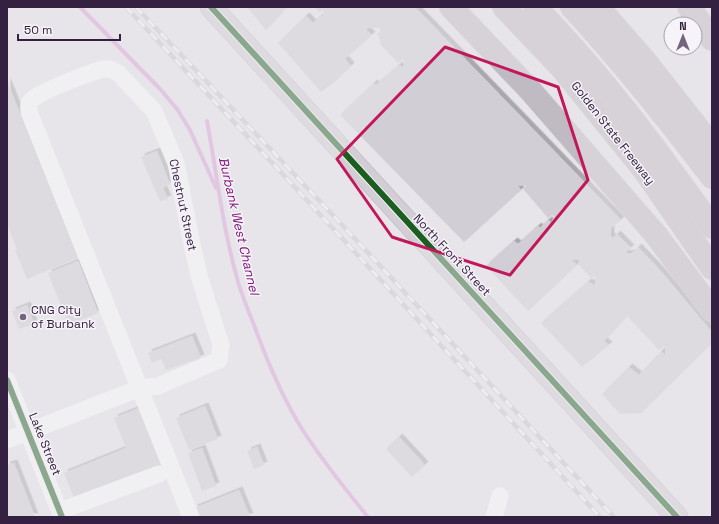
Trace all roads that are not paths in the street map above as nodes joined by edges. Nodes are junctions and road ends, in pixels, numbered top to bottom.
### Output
1 (211, 7) edge
2 (451, 7) edge
3 (504, 7) edge
4 (535, 7) edge
5 (572, 7) edge
6 (598, 7) edge
7 (689, 7) edge
8 (712, 39) edge
9 (712, 146) edge
10 (712, 177) edge
11 (712, 227) edge
12 (712, 268) edge
13 (712, 310) edge
14 (7, 380) edge
15 (140, 388) junction
16 (28, 432) junction
17 (7, 440) edge
18 (159, 474) dead end
19 (500, 496) dead end
20 (61, 514) edge
21 (191, 517) edge
22 (494, 517) edge
23 (677, 517) edge

1 - 23 main road, North Front Street
2 - 13 highway
3 - 12 highway, Golden State Freeway
4 - 11 highway
5 - 10 highway
6 - 9 highway
7 - 8 highway
14 - 16 street, Lake Street
15 - 15 street, Chestnut Street
15 - 16 street, Chestnut Street
15 - 21 street
16 - 17 street, Chestnut Street
16 - 20 street, Lake Street
18 - 20 street
19 - 22 street

